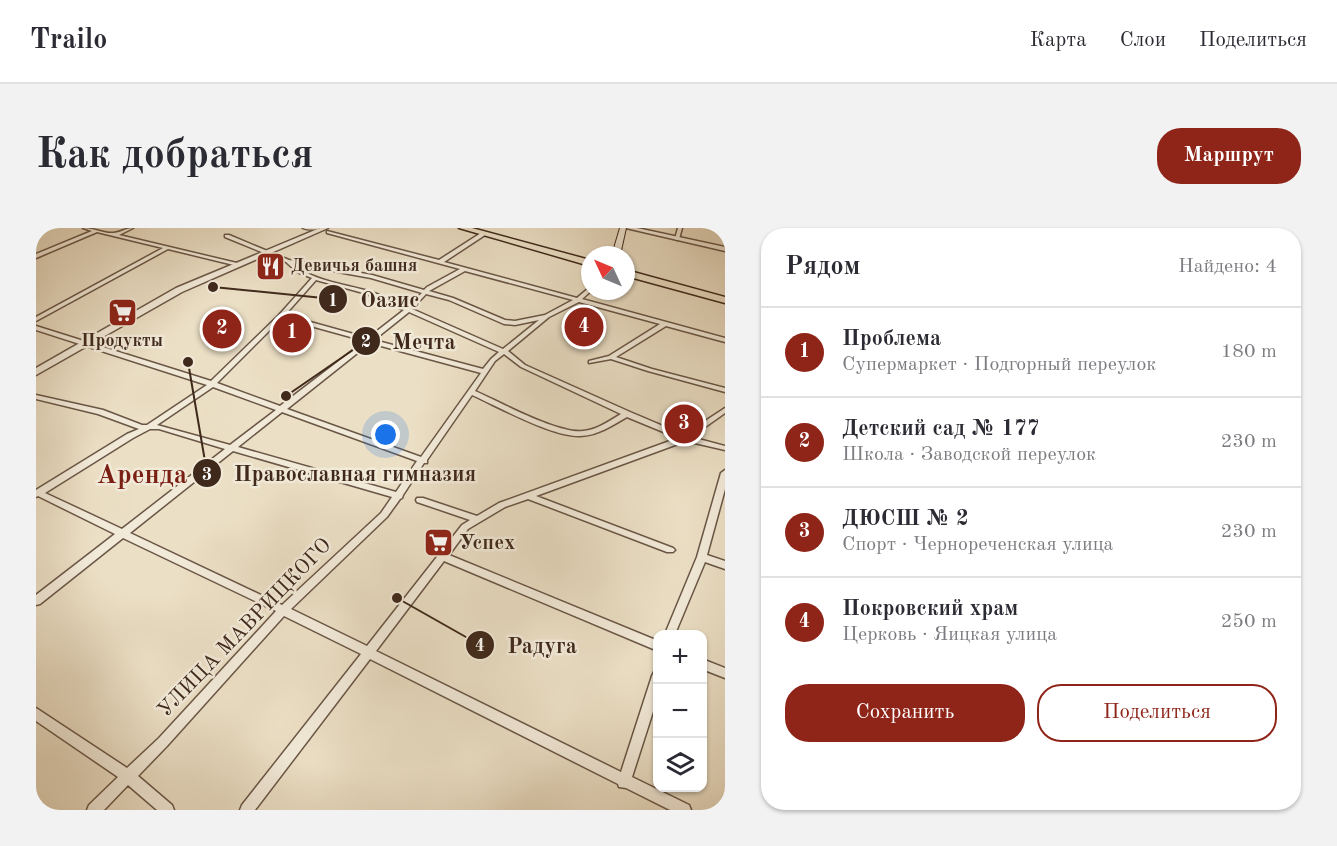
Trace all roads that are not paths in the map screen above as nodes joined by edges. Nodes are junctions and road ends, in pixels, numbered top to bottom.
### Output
1 (86, 228) edge
2 (131, 228) edge
3 (305, 228) edge
4 (318, 228) edge
5 (462, 228) edge
6 (623, 228) edge
7 (629, 228) edge
8 (680, 228) edge
9 (327, 230) edge
10 (96, 231) junction
11 (483, 234) junction
12 (114, 235) junction
13 (227, 236) dead end
14 (677, 239) junction
15 (618, 246) edge
16 (168, 247) junction
17 (725, 249) edge
18 (264, 253) junction
19 (36, 256) edge
20 (288, 261) junction
21 (581, 261) edge
22 (440, 262) junction
23 (238, 264) junction
24 (465, 269) junction
25 (635, 275) edge
26 (315, 278) junction
27 (423, 293) junction
28 (581, 297) edge
29 (578, 300) junction
30 (725, 300) edge
31 (408, 310) junction
32 (281, 316) junction
33 (547, 316) junction
34 (36, 319) edge
35 (664, 324) junction
36 (36, 328) edge
37 (725, 340) edge
38 (368, 341) junction
39 (83, 343) junction
40 (506, 352) junction
41 (611, 357) junction
42 (493, 360) junction
43 (591, 362) dead end
44 (523, 366) junction
45 (36, 372) edge
46 (485, 372) junction
47 (212, 384) junction
48 (725, 390) edge
49 (472, 392) junction
50 (36, 397) edge
51 (279, 409) junction
52 (725, 410) edge
53 (627, 414) junction
54 (145, 427) junction
55 (685, 438) junction
56 (231, 448) junction
57 (725, 448) edge
58 (424, 461) junction
59 (725, 473) edge
60 (37, 494) edge
61 (399, 496) junction
62 (529, 496) junction
63 (420, 500) dead end
64 (478, 519) junction
65 (122, 534) junction
66 (670, 550) dead end
67 (443, 556) junction
68 (702, 557) junction
69 (725, 565) edge
70 (36, 601) edge
71 (283, 610) junction
72 (672, 630) edge
73 (653, 644) edge
74 (368, 652) junction
75 (707, 666) edge
76 (725, 673) edge
77 (655, 684) edge
78 (36, 714) edge
79 (129, 777) junction
80 (624, 782) junction
81 (94, 810) edge
82 (167, 810) edge
83 (247, 810) edge
84 (684, 810) edge

1 - 10 street
2 - 12 street
3 - 4 street
5 - 11 main road
6 - 15 main road
7 - 14 street
8 - 14 street
9 - 18 street
9 - 22 street
10 - 12 street
10 - 19 street
11 - 21 main road
11 - 22 street
12 - 16 street
13 - 18 street
14 - 17 street
16 - 23 street
16 - 34 street
18 - 20 street
18 - 23 street
20 - 26 street
20 - 27 street
22 - 24 street
23 - 39 street
24 - 27 street
24 - 29 street
25 - 30 main road
26 - 31 street
26 - 32 street
27 - 31 street
27 - 33 street
28 - 29 street, УЛИЦА МАВРИЦКОГО
29 - 33 street, УЛИЦА МАВРИЦКОГО
29 - 35 street
31 - 38 street
31 - 40 street
32 - 38 street
32 - 47 street
33 - 40 street, УЛИЦА МАВРИЦКОГО
35 - 37 street
35 - 41 street
36 - 39 street
38 - 46 street
38 - 51 street
39 - 45 street
39 - 47 street
40 - 42 street, УЛИЦА МАВРИЦКОГО
40 - 44 street
41 - 43 street
41 - 48 street
42 - 44 street
42 - 46 street, УЛИЦА МАВРИЦКОГО
44 - 53 street
46 - 49 street, УЛИЦА МАВРИЦКОГО
47 - 51 street
47 - 54 street
49 - 53 street
49 - 58 street, УЛИЦА МАВРИЦКОГО
50 - 54 street
51 - 56 street
51 - 58 street
52 - 55 street
53 - 55 street
54 - 56 street
54 - 60 street
55 - 57 street
55 - 62 street
56 - 61 street
56 - 65 street
58 - 61 street, УЛИЦА МАВРИЦКОГО
59 - 68 street
60 - 65 street
61 - 71 street, УЛИЦА МАВРИЦКОГО
62 - 64 street
62 - 66 street
63 - 64 street
64 - 67 street
65 - 70 street
65 - 71 street
67 - 73 street
67 - 74 street
68 - 69 street
68 - 72 street
71 - 74 street
71 - 79 street, УЛИЦА МАВРИЦКОГО
74 - 80 street
74 - 83 street
75 - 76 street
77 - 80 street
78 - 79 street
79 - 81 street, УЛИЦА МАВРИЦКОГО
79 - 82 street
80 - 84 street

